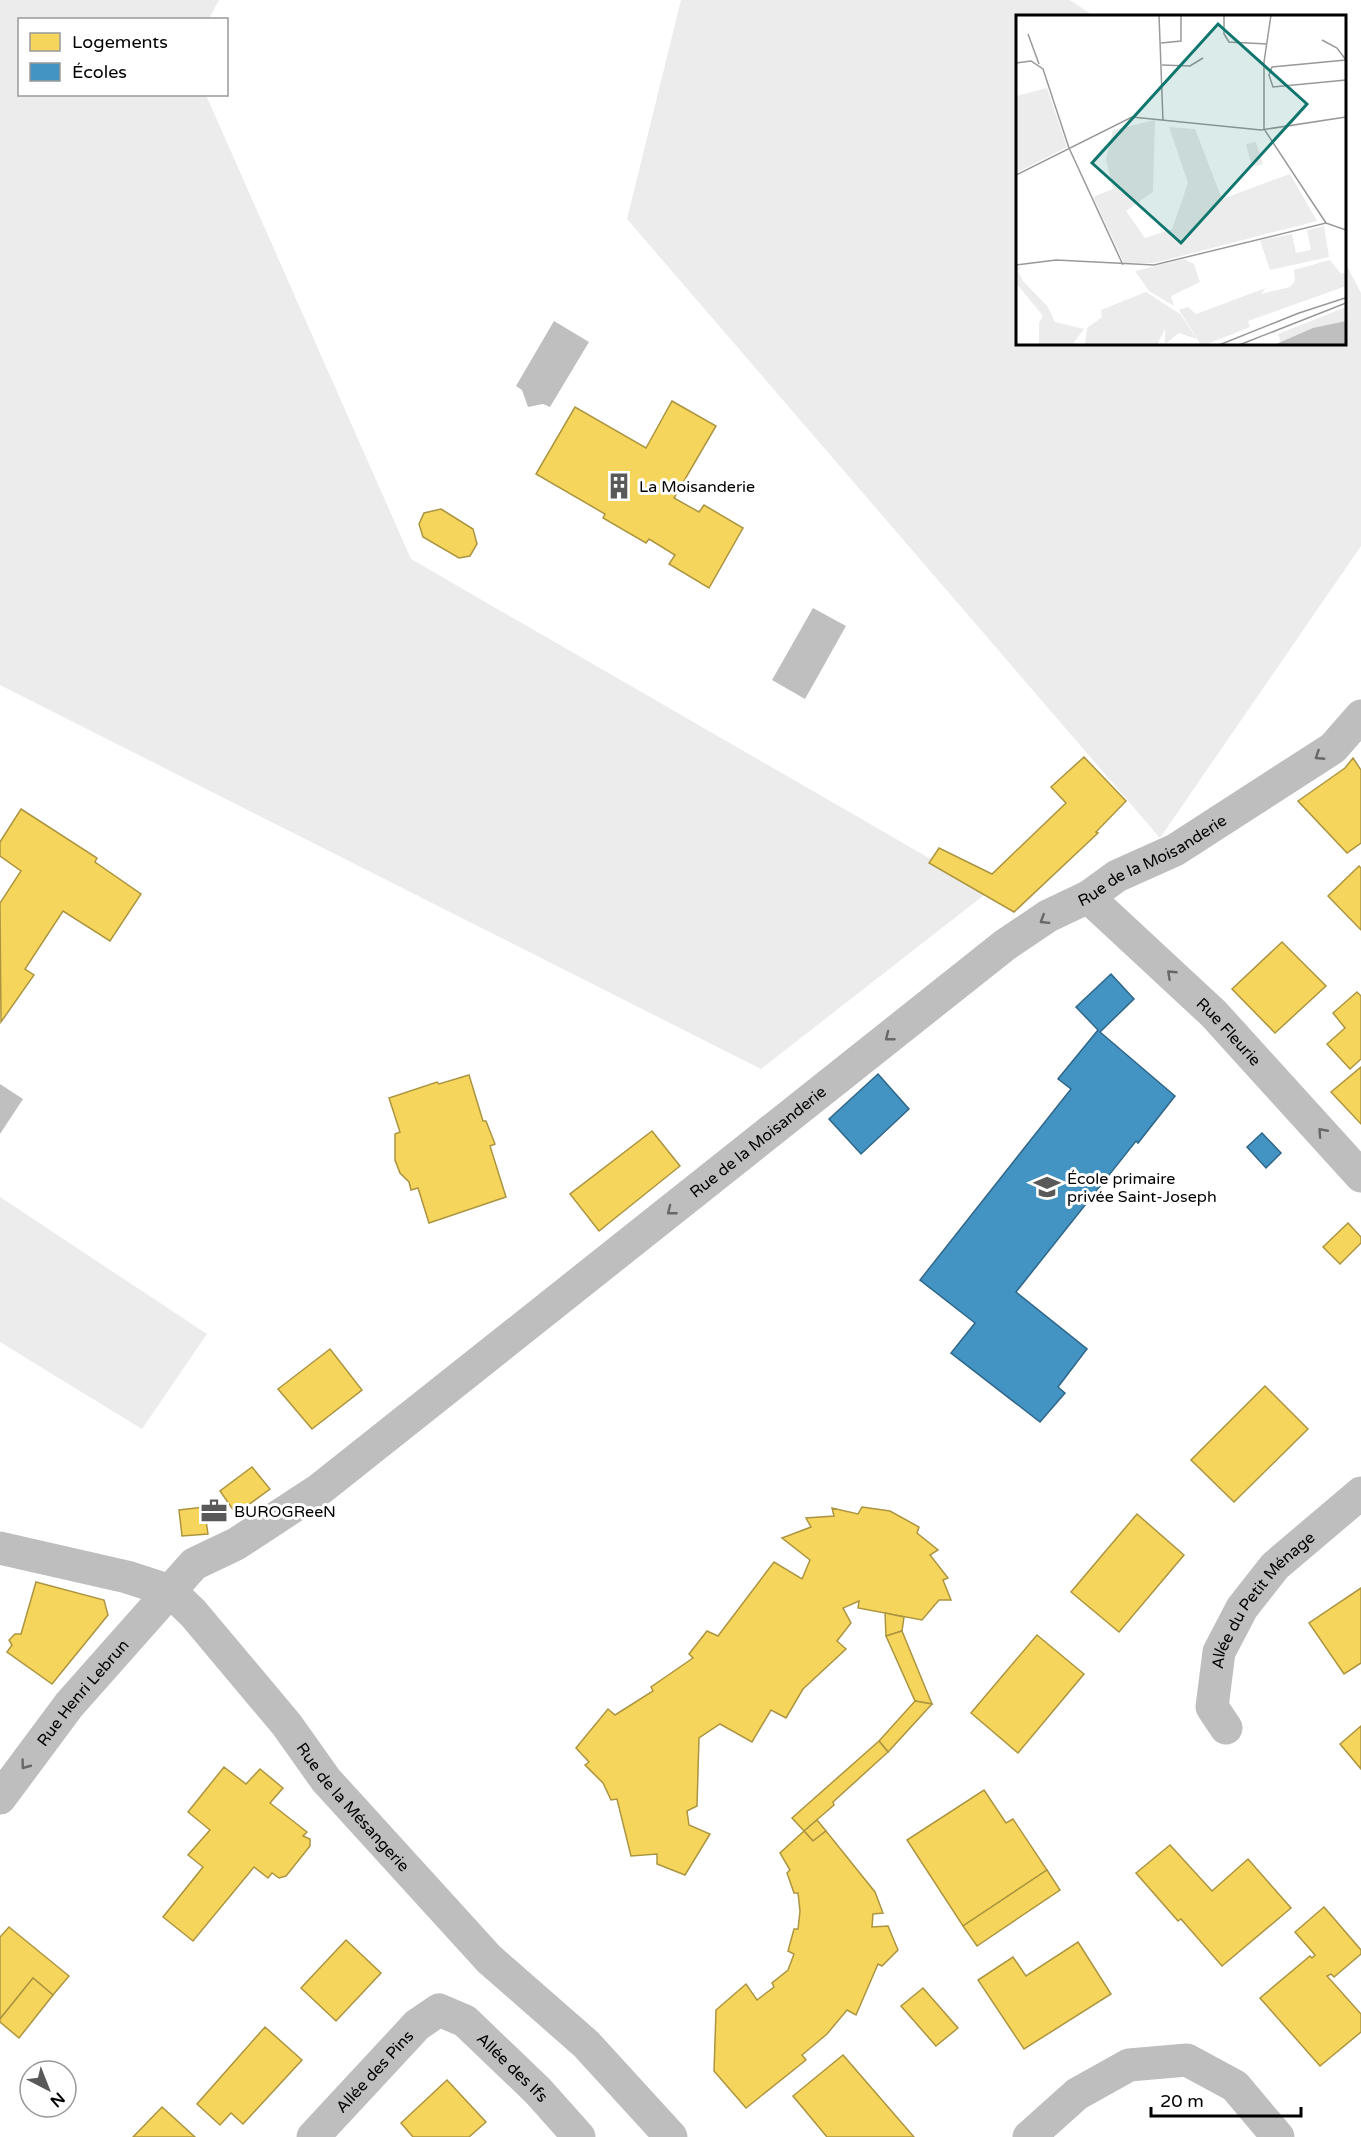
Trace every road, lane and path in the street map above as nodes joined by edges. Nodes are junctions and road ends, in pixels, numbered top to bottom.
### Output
1 (1361, 716) edge
2 (1088, 897) junction
3 (1361, 1176) edge
4 (1361, 1492) edge
5 (0, 1548) edge
6 (170, 1591) junction
7 (1226, 1728) dead end
8 (0, 1798) edge
9 (439, 2010) joint
10 (313, 2137) edge
11 (579, 2137) edge
12 (671, 2137) edge
13 (1029, 2137) edge
14 (1278, 2137) edge

1 -> 2 street, Rue de la Moisanderie
3 -> 2 street, Rue Fleurie
2 -> 6 street, Rue de la Moisanderie
4 - 7 street, Allée du Petit Ménage
5 - 6 street, Rue de la Mésangerie
6 -> 8 street, Rue Henri Lebrun
6 - 12 street, Rue de la Mésangerie
9 - 10 street, Allée des Pins
9 - 11 street, Allée des Ifs
13 - 14 street

